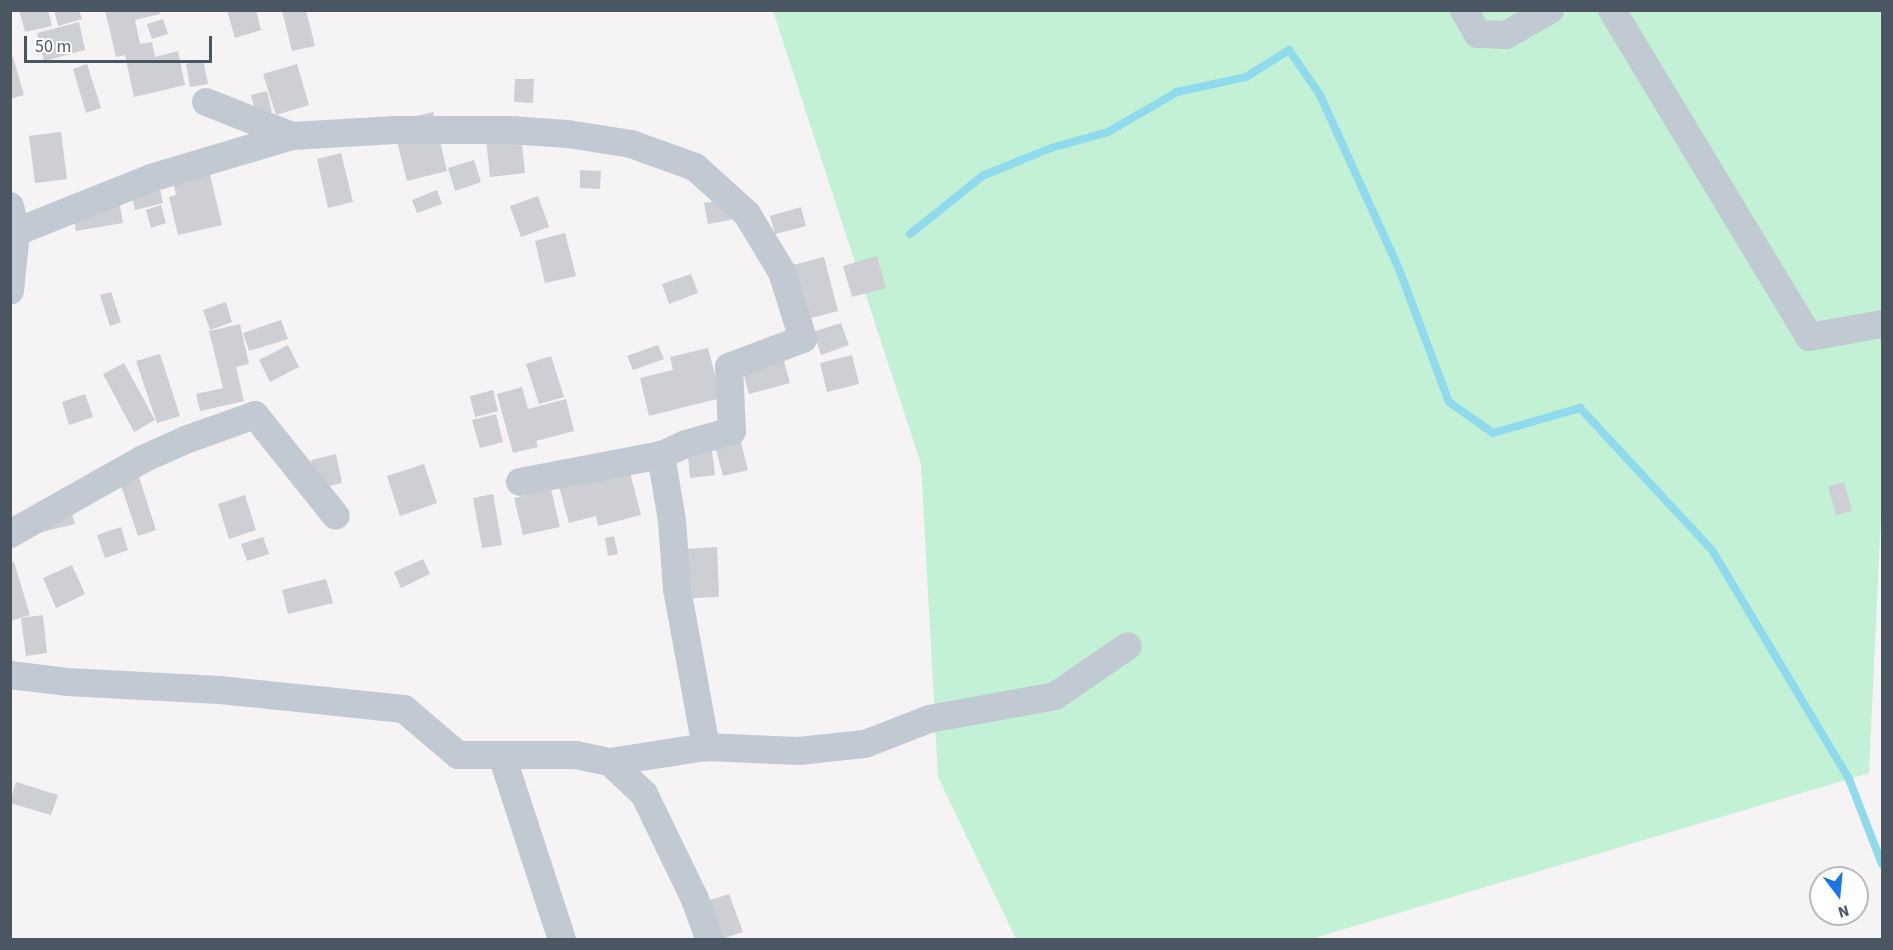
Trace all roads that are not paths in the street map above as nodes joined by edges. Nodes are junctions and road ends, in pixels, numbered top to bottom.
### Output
1 (1464, 10) edge
2 (1550, 10) edge
3 (1612, 10) edge
4 (206, 102) dead end
5 (292, 136) junction
6 (14, 219) edge
7 (10, 291) edge
8 (1882, 324) edge
9 (661, 455) junction
10 (520, 482) dead end
11 (336, 516) dead end
12 (10, 534) edge
13 (1128, 646) dead end
14 (10, 675) edge
15 (706, 747) junction
16 (502, 756) junction
17 (610, 762) junction
18 (562, 939) edge
19 (710, 939) edge

1 - 2 street
3 - 8 street
4 - 5 street
5 - 6 street
5 - 9 street
6 - 7 street
9 - 10 street
9 - 15 street
11 - 12 street
13 - 15 street
14 - 16 street
15 - 17 street
16 - 17 street
16 - 18 street
17 - 19 street

